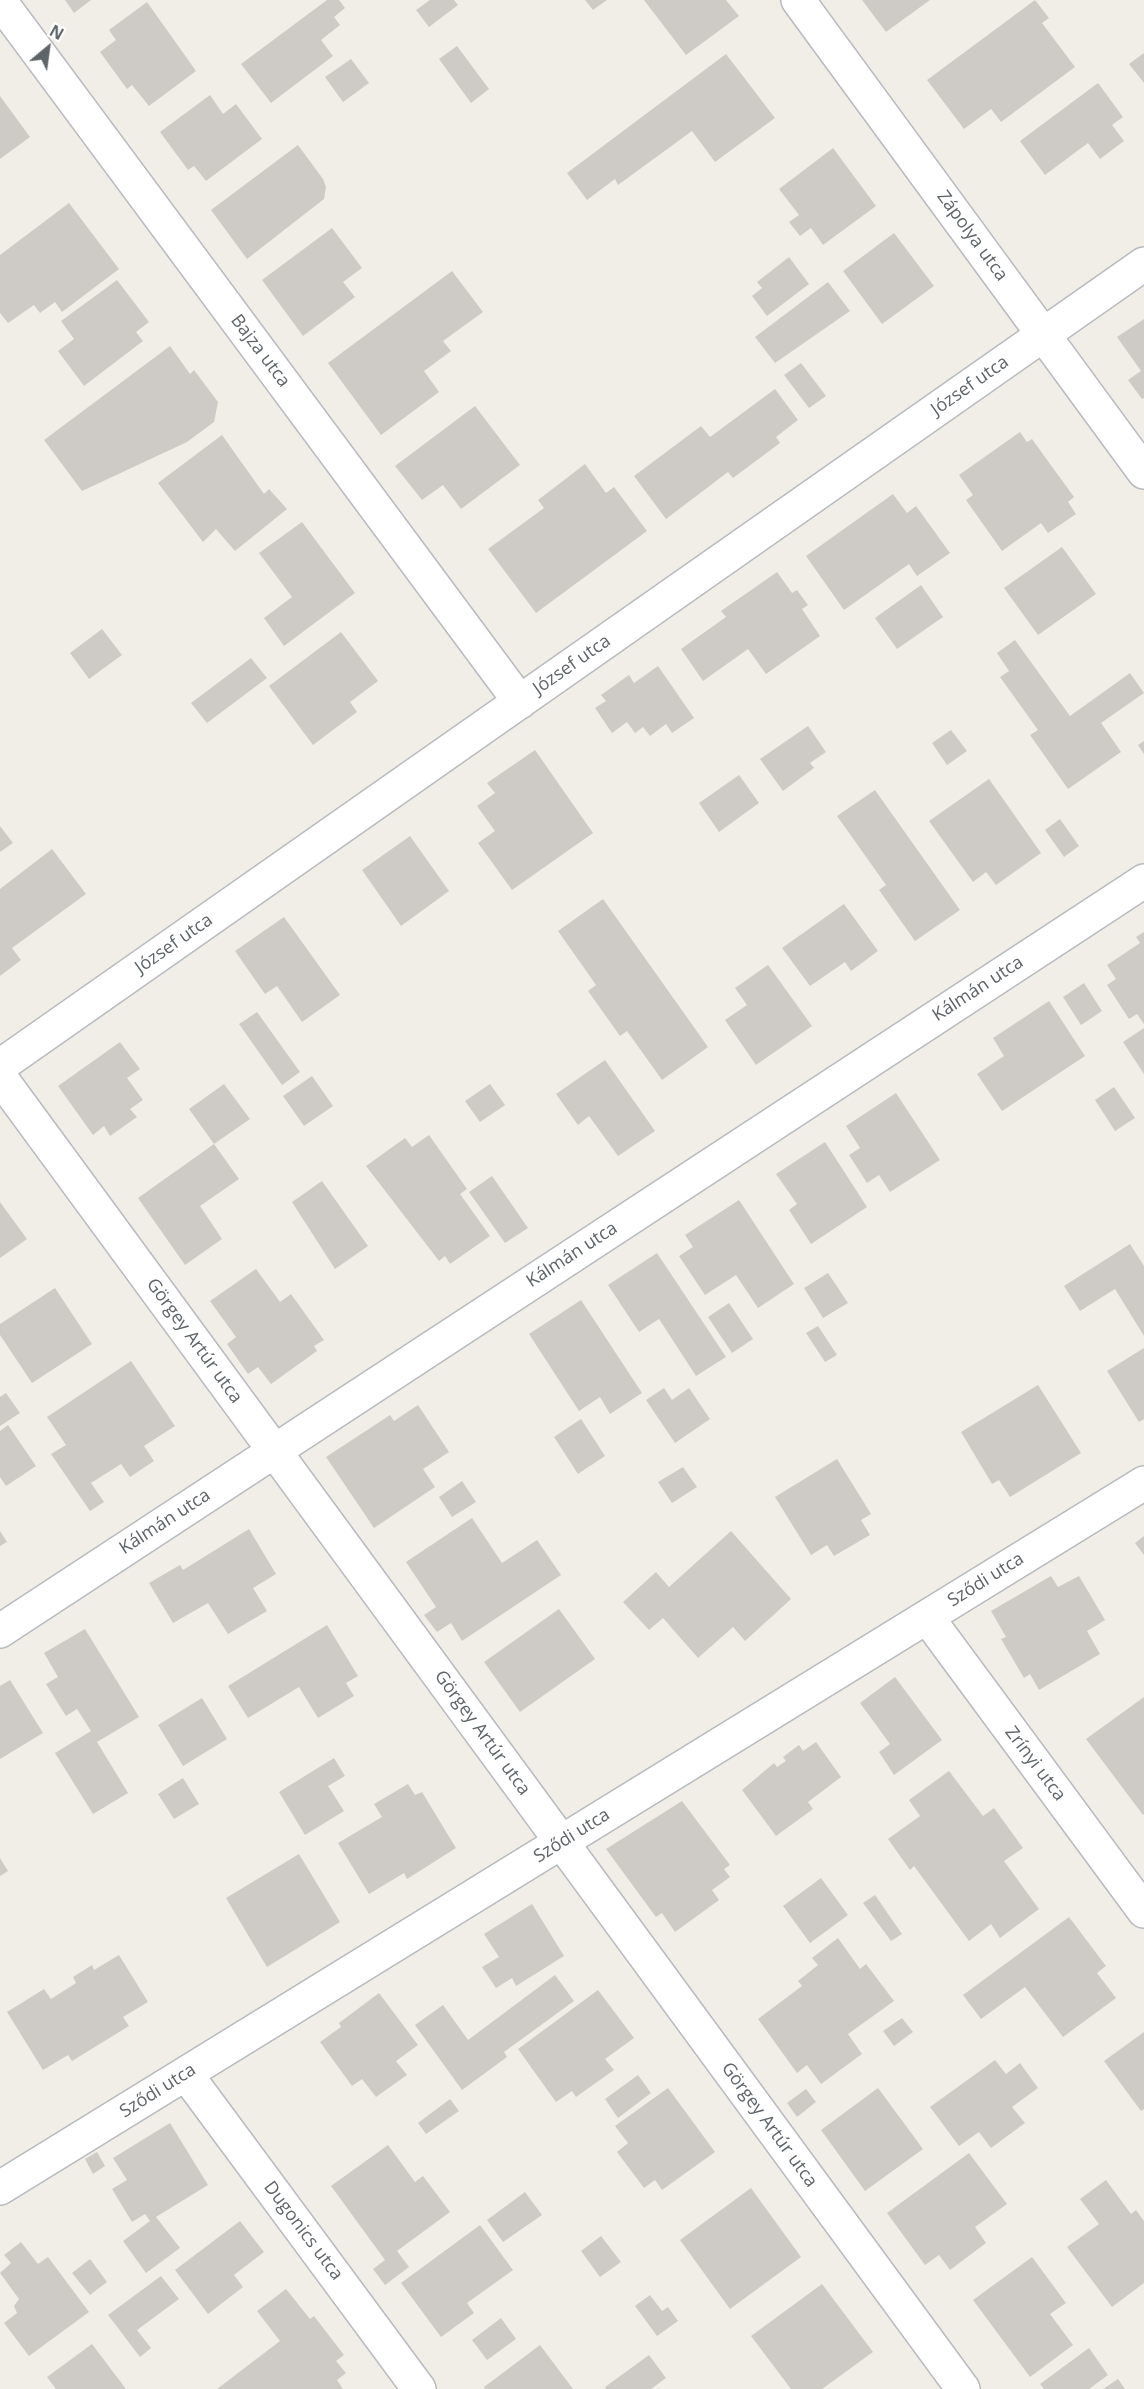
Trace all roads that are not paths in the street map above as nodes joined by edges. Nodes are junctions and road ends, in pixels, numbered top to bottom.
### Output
1 (798, 0) edge
2 (0, 1) edge
3 (1144, 264) edge
4 (1044, 334) junction
5 (1144, 472) edge
6 (520, 702) junction
7 (1144, 881) edge
8 (0, 1066) edge
9 (0, 1077) edge
10 (274, 1450) junction
11 (1144, 1483) edge
12 (927, 1617) junction
13 (0, 1631) edge
14 (562, 1842) junction
15 (1144, 1911) edge
16 (186, 2074) junction
17 (0, 2188) edge
18 (419, 2389) edge
19 (963, 2389) edge

1 - 4 street, Zápolya utca
2 - 6 street, Bajza utca
3 - 4 street, József utca
4 - 5 street, Zápolya utca
4 - 6 street, József utca
6 - 8 street, József utca
7 - 10 street, Kálmán utca
9 - 10 street, Görgey Artúr utca
10 - 13 street, Kálmán utca
10 - 14 street, Görgey Artúr utca
11 - 12 street, Sződi utca
12 - 14 street, Sződi utca
12 - 15 street, Zrínyi utca
14 - 16 street, Sződi utca
14 - 19 street, Görgey Artúr utca
16 - 17 street, Sződi utca
16 - 18 street, Dugonics utca

